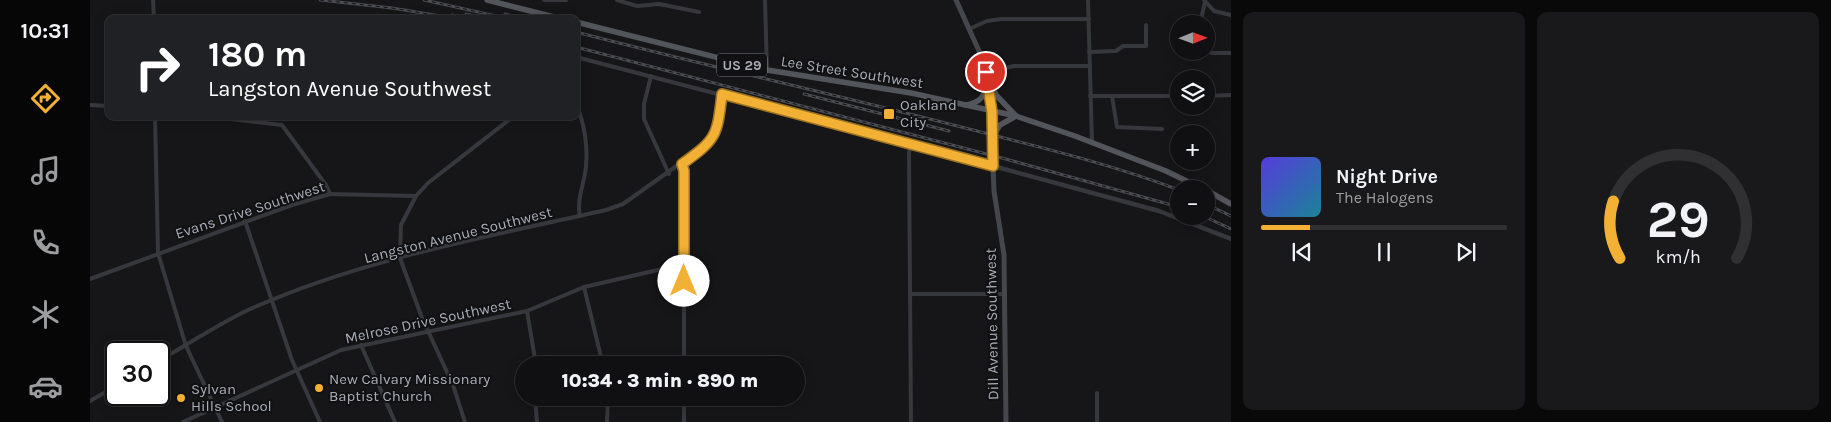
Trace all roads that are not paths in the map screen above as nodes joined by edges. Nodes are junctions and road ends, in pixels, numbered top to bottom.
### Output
1 (153, 0) edge
2 (487, 0) edge
3 (544, 0) edge
4 (566, 0) edge
5 (618, 0) edge
6 (765, 0) edge
7 (956, 0) edge
8 (1088, 0) edge
9 (1204, 1) edge
10 (699, 12) dead end
11 (154, 15) edge
12 (546, 15) edge
13 (1202, 15) edge
14 (1231, 15) edge
15 (1089, 19) junction
16 (580, 23) edge
17 (1146, 25) dead end
18 (969, 29) junction
19 (1089, 52) junction
20 (1215, 53) edge
21 (1231, 53) edge
22 (580, 58) edge
23 (1090, 66) junction
24 (767, 70) junction
25 (986, 72) junction
26 (651, 76) junction
27 (988, 80) junction
28 (722, 94) junction
29 (1090, 96) junction
30 (1112, 96) junction
31 (1170, 96) edge
32 (1215, 96) edge
33 (1231, 96) edge
34 (90, 105) edge
35 (959, 105) junction
36 (105, 106) edge
37 (992, 112) junction
38 (580, 116) edge
39 (1016, 116) junction
40 (155, 120) edge
41 (239, 120) edge
42 (509, 120) edge
43 (1162, 129) dead end
44 (993, 136) junction
45 (1092, 142) junction
46 (911, 144) junction
47 (682, 164) junction
48 (993, 166) junction
49 (668, 174) junction
50 (1186, 180) edge
51 (330, 194) junction
52 (1215, 195) edge
53 (416, 196) junction
54 (1231, 204) edge
55 (580, 216) junction
56 (245, 221) junction
57 (1231, 239) edge
58 (158, 253) junction
59 (400, 258) junction
60 (684, 264) junction
61 (90, 279) edge
62 (584, 287) junction
63 (910, 294) junction
64 (1005, 294) junction
65 (273, 301) junction
66 (527, 311) junction
67 (428, 333) junction
68 (361, 345) junction
69 (186, 346) junction
70 (170, 355) edge
71 (534, 356) edge
72 (601, 356) edge
73 (684, 356) edge
74 (296, 369) junction
75 (105, 392) edge
76 (1097, 393) dead end
77 (90, 401) edge
78 (536, 406) edge
79 (608, 406) edge
80 (684, 406) edge
81 (214, 407) junction
82 (183, 422) edge
83 (222, 422) edge
84 (320, 422) edge
85 (395, 422) edge
86 (465, 422) edge
87 (537, 422) edge
88 (607, 422) edge
89 (684, 422) edge
90 (911, 422) edge
91 (1006, 422) edge
92 (1097, 422) edge

1 - 11 street
2 - 12 main road
3 - 4 street
5 - 10 street
6 - 24 street
7 - 18 main road, Dill Avenue Southwest
8 - 15 street
9 - 13 street
9 - 14 street
15 - 18 street
15 - 19 street
16 - 24 main road, Lee Street Southwest / US 29
17 - 19 street
18 - 25 main road, Dill Avenue Southwest
19 - 23 street
20 - 21 street
22 - 26 street
23 - 25 street
23 - 29 street
24 - 35 main road, Lee Street Southwest / US 29
25 - 27 main road, Dill Avenue Southwest
26 - 28 street
26 - 49 street
27 - 35 main road
27 - 37 main road, Dill Avenue Southwest
27 - 39 main road
28 - 46 street
28 - 47 street, Langston Avenue Southwest
29 - 30 street
29 - 45 street
30 - 31 street
30 - 43 street
32 - 33 street
34 - 36 street
35 - 37 main road, Lee Street Southwest / US 29
37 - 39 main road, Lee Street Southwest / US 29
37 - 44 main road, Dill Avenue Southwest
38 - 55 street
39 - 44 main road
39 - 45 main road, Lee Street Southwest / US 29
40 - 58 street
41 - 51 street
42 - 53 street
44 - 48 main road, Dill Avenue Southwest
45 - 50 main road, Lee Street Southwest / US 29
46 - 48 street
46 - 63 street
47 - 49 street, Langston Avenue Southwest
47 - 60 street
48 - 57 street
48 - 64 main road, Dill Avenue Southwest
49 - 55 street, Langston Avenue Southwest
51 - 53 street, Evans Drive Southwest
51 - 56 street, Evans Drive Southwest
52 - 54 main road, Lee Street Southwest / US 29
53 - 59 street
55 - 59 street, Langston Avenue Southwest
56 - 58 street, Evans Drive Southwest
56 - 65 street
58 - 61 street, Evans Drive Southwest
58 - 69 street
59 - 65 street, Langston Avenue Southwest
59 - 67 street
60 - 62 street, Melrose Drive Southwest
60 - 73 street
62 - 66 street, Melrose Drive Southwest
62 - 72 street
63 - 64 street
63 - 90 street
64 - 91 main road, Dill Avenue Southwest
65 - 69 street, Langston Avenue Southwest
65 - 74 street
66 - 67 street, Melrose Drive Southwest
66 - 71 street
67 - 68 street, Melrose Drive Southwest
67 - 86 street
68 - 74 street, Melrose Drive Southwest
68 - 85 street
69 - 70 street, Langston Avenue Southwest
69 - 81 street
74 - 81 street, Melrose Drive Southwest
74 - 84 street
75 - 77 street
76 - 92 street
78 - 87 street
79 - 88 street
80 - 89 street
81 - 82 street, Melrose Drive Southwest
81 - 83 street

